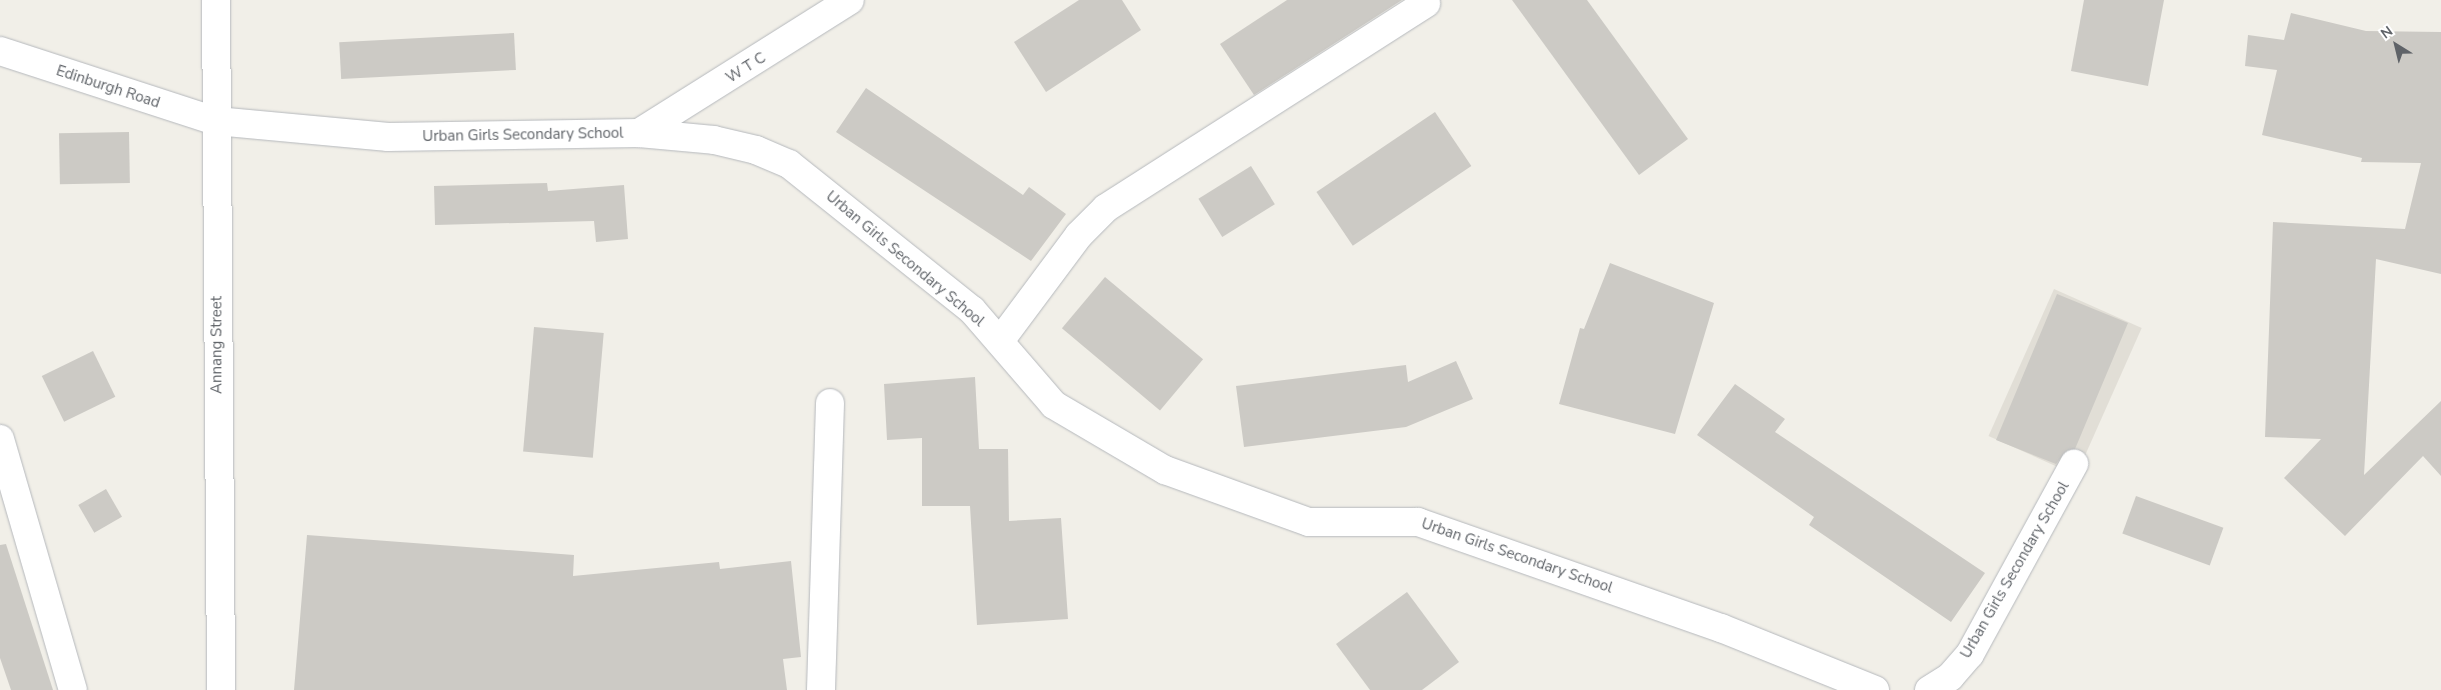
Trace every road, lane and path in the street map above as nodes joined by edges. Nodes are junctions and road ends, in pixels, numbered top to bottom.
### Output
1 (216, 0) edge
2 (850, 0) edge
3 (1426, 3) dead end
4 (0, 51) edge
5 (216, 121) junction
6 (639, 134) junction
7 (1000, 341) junction
8 (830, 403) dead end
9 (0, 439) edge
10 (2074, 464) dead end
11 (73, 690) edge
12 (221, 690) edge
13 (821, 690) edge
14 (1875, 690) edge
15 (1929, 690) edge

1 - 5 street, Annang Street
2 - 6 street, W T C
3 - 7 street
4 - 5 street, Edinburgh Road
5 - 6 street, Urban Girls Secondary School
5 - 12 street, Annang Street
6 - 7 street, Urban Girls Secondary School
7 - 14 street, Urban Girls Secondary School
8 - 13 street
9 - 11 street
10 - 15 street, Urban Girls Secondary School

